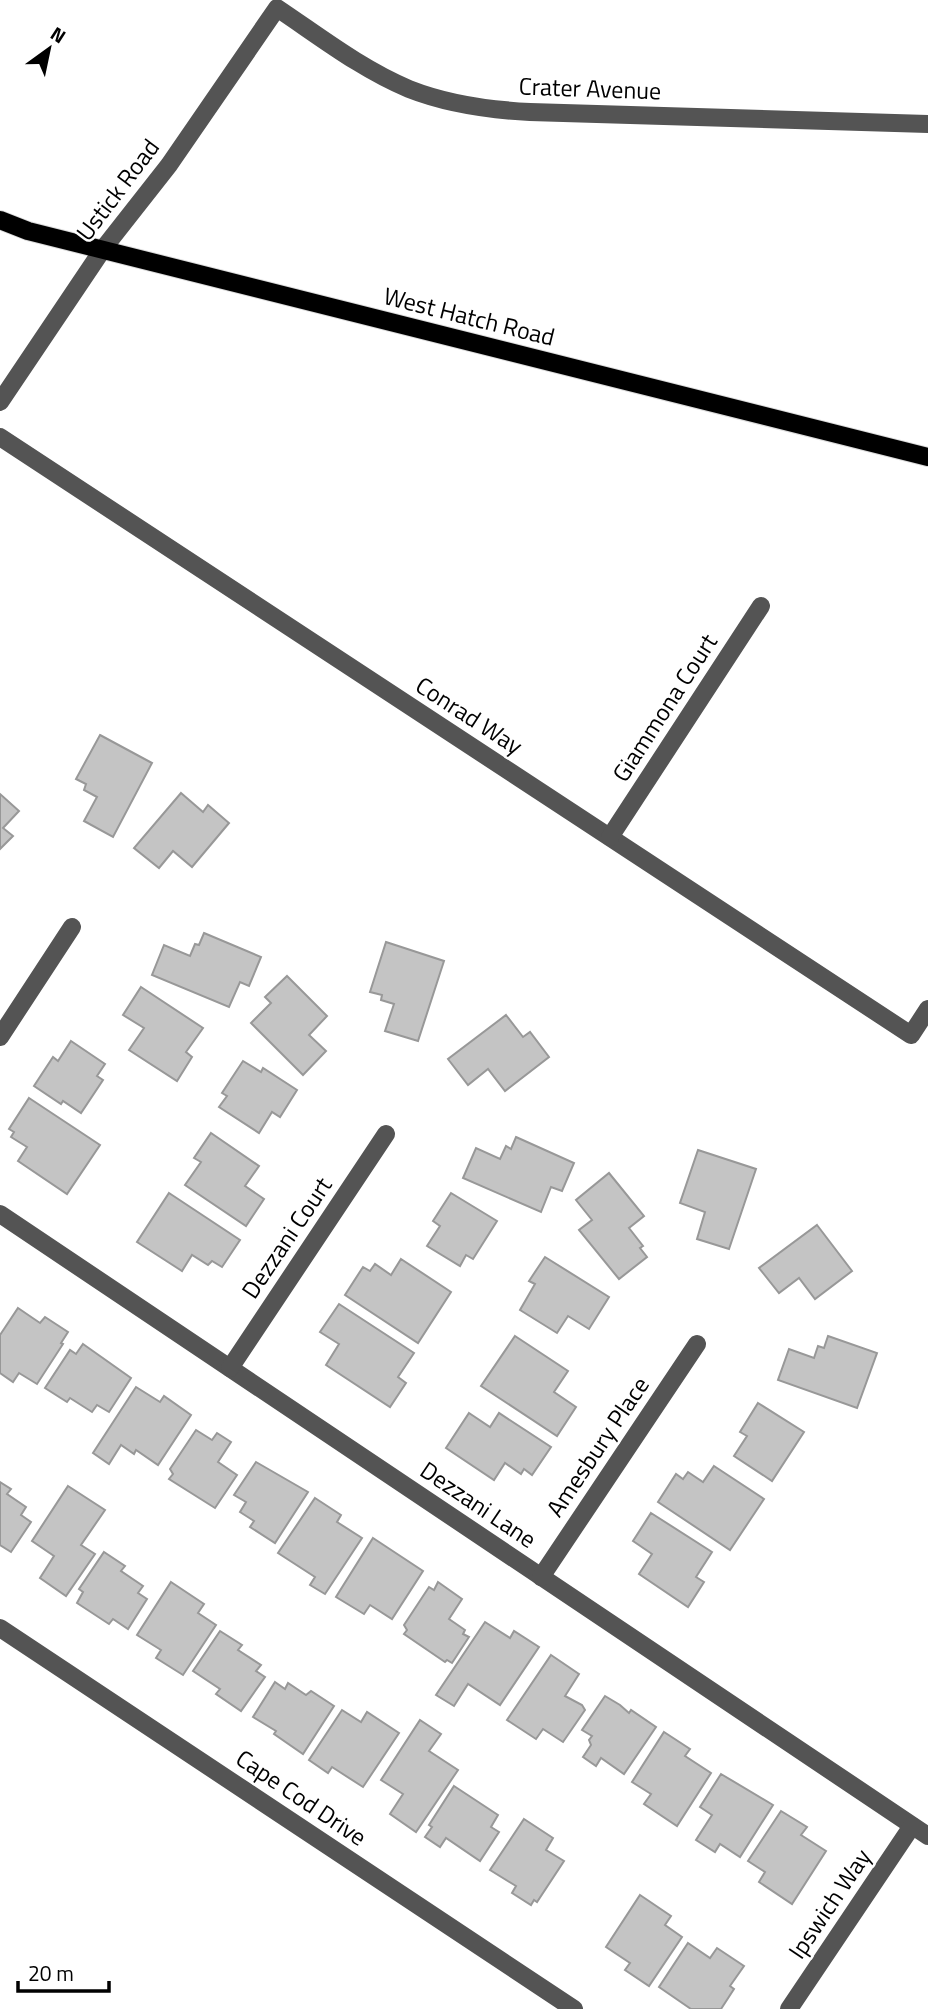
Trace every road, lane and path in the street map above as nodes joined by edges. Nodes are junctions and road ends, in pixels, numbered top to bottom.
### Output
1 (277, 8) joint
2 (928, 124) edge
3 (0, 220) edge
4 (103, 249) junction
5 (0, 402) edge
6 (0, 437) edge
7 (928, 457) edge
8 (761, 606) dead end
9 (610, 837) junction
10 (72, 927) dead end
11 (928, 1009) edge
12 (0, 1037) edge
13 (386, 1134) dead end
14 (0, 1214) edge
15 (697, 1344) dead end
16 (230, 1368) junction
17 (541, 1577) junction
18 (0, 1628) edge
19 (912, 1826) junction
20 (928, 1836) edge
21 (574, 2009) edge
22 (789, 2009) edge

1 - 2 street, Crater Avenue
1 - 4 street, Ustick Road
3 - 4 main road, West Hatch Road
4 - 5 street, Ustick Road
4 - 7 main road, West Hatch Road
6 - 9 street, Conrad Way
8 - 9 street, Giammona Court
9 - 11 street, Conrad Way
10 - 12 street
13 - 16 street, Dezzani Court
14 - 16 street, Dezzani Lane
15 - 17 street, Amesbury Place
16 - 17 street, Dezzani Lane
17 - 19 street, Dezzani Lane
18 - 21 street, Cape Cod Drive
19 - 20 street, Dezzani Lane
19 - 22 street, Ipswich Way

